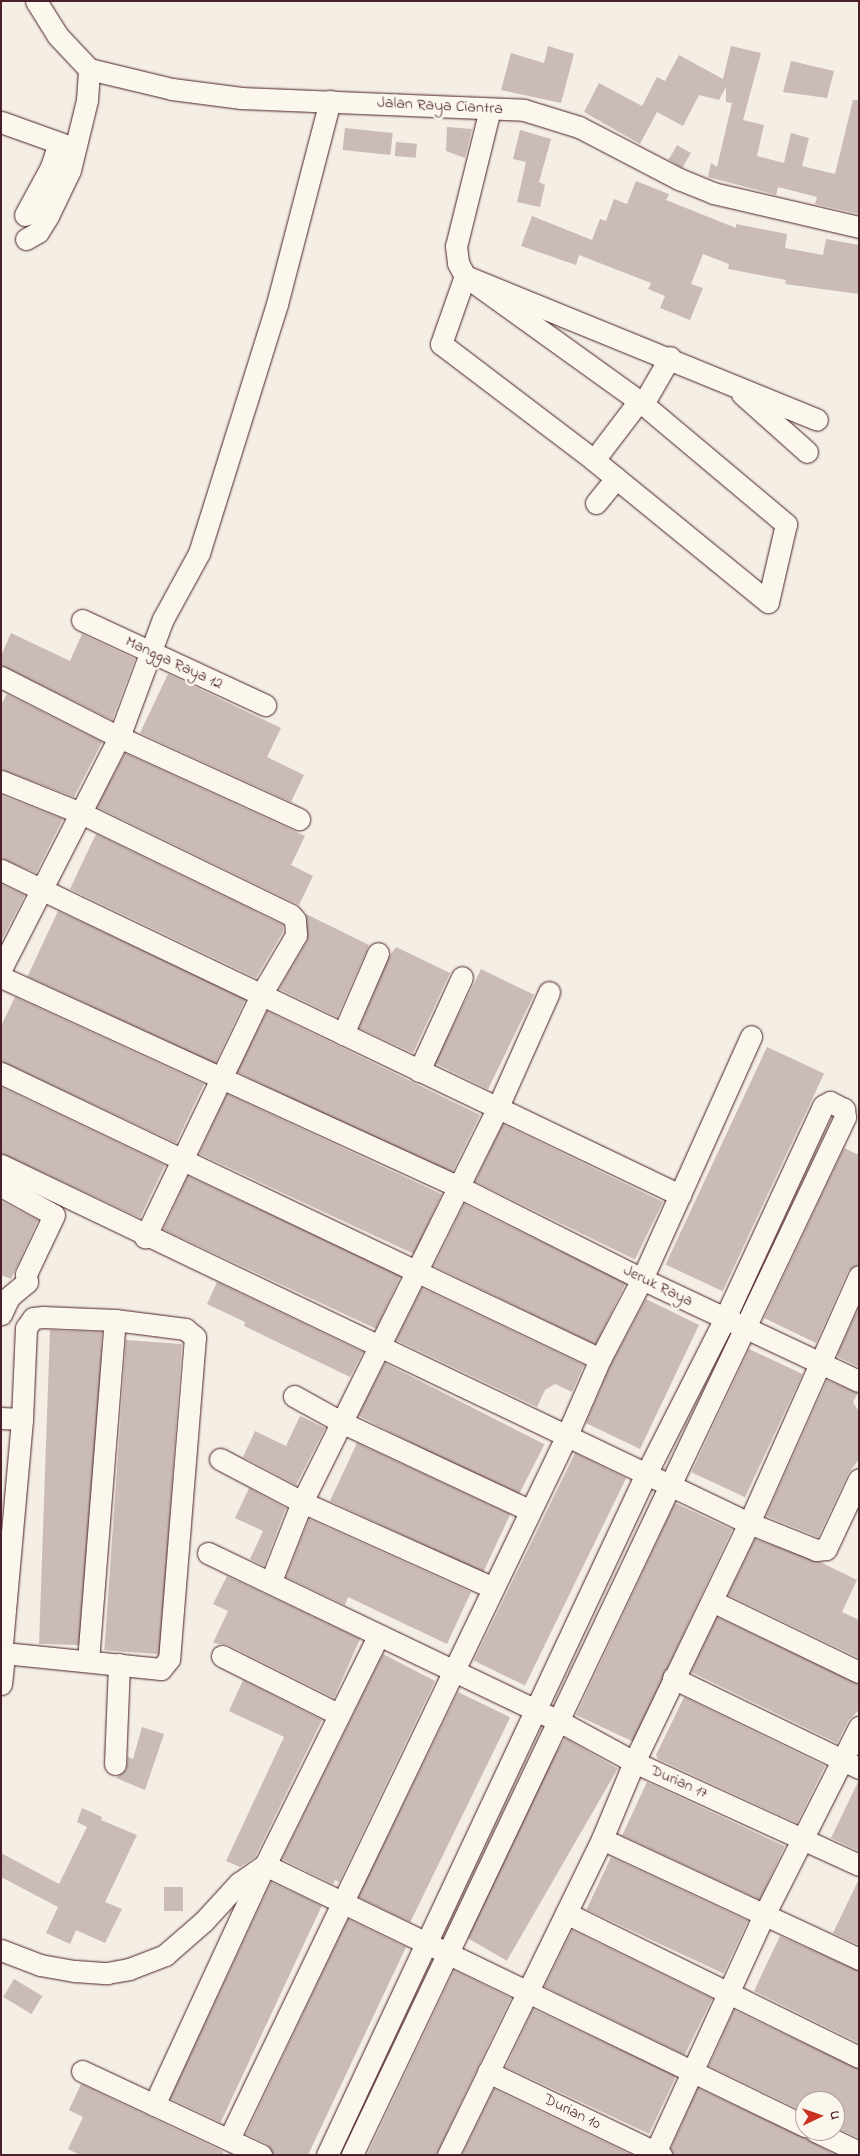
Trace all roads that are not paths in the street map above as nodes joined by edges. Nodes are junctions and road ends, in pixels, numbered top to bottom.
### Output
1 (36, 1) edge
2 (89, 69) junction
3 (330, 101) junction
4 (490, 109) junction
5 (1, 122) edge
6 (67, 146) junction
7 (25, 215) dead end
8 (859, 227) edge
9 (26, 239) dead end
10 (466, 276) junction
11 (670, 357) junction
12 (728, 382) junction
13 (641, 402) junction
14 (817, 420) dead end
15 (807, 452) dead end
16 (594, 460) junction
17 (616, 478) junction
18 (596, 503) dead end
19 (82, 620) dead end
20 (152, 652) junction
21 (1, 677) edge
22 (265, 705) dead end
23 (119, 737) junction
24 (1, 781) edge
25 (81, 813) junction
26 (299, 819) dead end
27 (1, 870) edge
28 (42, 889) junction
29 (378, 953) dead end
30 (1, 969) edge
31 (1, 977) edge
32 (462, 977) dead end
33 (549, 992) dead end
34 (262, 993) junction
35 (343, 1034) junction
36 (751, 1036) dead end
37 (419, 1072) junction
38 (1, 1073) edge
39 (222, 1077) junction
40 (497, 1109) junction
41 (800, 1154) junction
42 (180, 1159) junction
43 (821, 1163) junction
44 (1, 1166) edge
45 (1, 1186) edge
46 (459, 1187) junction
47 (680, 1196) junction
48 (145, 1237) junction
49 (415, 1268) junction
50 (859, 1276) edge
51 (642, 1280) junction
52 (10, 1284) edge
53 (1, 1314) edge
54 (724, 1318) junction
55 (115, 1320) junction
56 (744, 1327) junction
57 (380, 1348) junction
58 (600, 1359) junction
59 (820, 1363) junction
60 (859, 1380) edge
61 (294, 1396) dead end
62 (1, 1418) edge
63 (22, 1419) junction
64 (340, 1422) junction
65 (567, 1435) junction
66 (220, 1459) dead end
67 (647, 1472) junction
68 (859, 1479) edge
69 (670, 1483) junction
70 (302, 1502) junction
71 (529, 1510) junction
72 (750, 1523) junction
73 (208, 1553) dead end
74 (271, 1581) junction
75 (491, 1587) junction
76 (712, 1601) junction
77 (378, 1636) junction
78 (4, 1653) junction
79 (222, 1656) dead end
80 (88, 1660) junction
81 (119, 1664) junction
82 (452, 1669) junction
83 (859, 1672) edge
84 (673, 1678) junction
85 (1, 1684) edge
86 (536, 1711) junction
87 (338, 1714) junction
88 (557, 1720) junction
89 (859, 1727) edge
90 (634, 1762) junction
91 (114, 1764) dead end
92 (850, 1764) edge
93 (804, 1838) junction
94 (602, 1839) junction
95 (265, 1865) junction
96 (859, 1865) edge
97 (343, 1904) junction
98 (566, 1913) junction
99 (764, 1916) junction
100 (425, 1944) junction
101 (1, 1950) edge
102 (448, 1956) junction
103 (859, 1959) edge
104 (526, 1990) junction
105 (729, 1993) junction
106 (859, 2057) edge
107 (370, 2062) junction
108 (82, 2071) dead end
109 (391, 2071) junction
110 (488, 2072) junction
111 (694, 2072) junction
112 (154, 2105) junction
113 (795, 2121) edge
114 (229, 2139) junction
115 (836, 2141) edge
116 (859, 2152) edge
117 (454, 2153) edge
118 (657, 2154) edge
119 (260, 2155) edge
120 (327, 2155) edge
121 (352, 2155) edge

1 - 2 street
2 - 3 street, Jalan Raya Ciantra
2 - 6 street
3 - 4 street, Jalan Raya Ciantra
3 - 20 street
4 - 8 street, Jalan Raya Ciantra
4 - 10 street
5 - 6 street
6 - 7 street
6 - 9 street
10 - 11 street
10 - 13 street
10 - 16 street
11 - 12 street
11 - 13 street
12 - 14 street
12 - 15 street
13 - 16 street
13 - 17 street
16 - 17 street
17 - 18 street
19 - 20 street, Mangga Raya 12
20 - 22 street, Mangga Raya 12
20 - 23 street
21 - 23 street
23 - 25 street
23 - 26 street
24 - 25 street
25 - 28 street
25 - 34 street
27 - 28 street
28 - 30 street
28 - 34 street
29 - 35 street
31 - 39 street, Jeruk Raya
32 - 37 street
33 - 40 street
34 - 35 street
34 - 39 street
35 - 37 street
36 - 47 street
37 - 40 street
38 - 42 street
39 - 42 street
39 - 46 street, Jeruk Raya
40 - 46 street
40 - 47 street
41 - 43 street
41 - 43 street
41 - 54 street
42 - 48 street
42 - 49 street
43 - 56 street
44 - 48 street
45 - 52 street
46 - 49 street
46 - 51 street, Jeruk Raya
47 - 51 street
48 - 57 street
49 - 57 street
49 - 58 street
50 - 59 street
51 - 54 street, Jeruk Raya
51 - 58 street
52 - 53 street
54 - 56 street, Jeruk Raya
54 - 67 street
55 - 63 street
55 - 80 street
55 - 81 street
56 - 59 street, Jeruk Raya
56 - 69 street
57 - 64 street
57 - 65 street
58 - 65 street
59 - 60 street, Jeruk Raya
59 - 72 street
61 - 64 street
62 - 63 street
63 - 78 street
64 - 70 street
64 - 71 street
65 - 67 street
65 - 71 street
66 - 70 street
67 - 69 street
67 - 86 street
68 - 72 street
69 - 72 street
69 - 88 street
70 - 74 street
70 - 75 street
71 - 75 street
72 - 76 street
73 - 74 street, Durian 17
74 - 77 street, Durian 17
75 - 82 street
76 - 83 street
76 - 84 street
77 - 82 street, Durian 17
77 - 87 street
78 - 80 street
78 - 85 street
79 - 87 street
80 - 81 street
81 - 91 street
82 - 86 street, Durian 17
82 - 97 street
84 - 90 street
84 - 92 street
86 - 88 street, Durian 17
86 - 100 street
87 - 95 street
88 - 90 street, Durian 17
88 - 102 street
89 - 92 street
90 - 93 street, Durian 17
90 - 94 street
92 - 93 street
93 - 96 street, Durian 17
93 - 99 street
94 - 98 street
94 - 99 street
95 - 97 street
95 - 101 street
95 - 112 street
97 - 100 street
97 - 114 street
98 - 104 street
98 - 105 street
99 - 103 street
99 - 105 street
100 - 102 street
100 - 107 street
102 - 104 street
102 - 109 street
104 - 110 street
104 - 111 street
105 - 106 street
105 - 111 street
107 - 109 street
107 - 120 street
108 - 112 street
109 - 121 street
110 - 117 street
110 - 118 street, Durian 10
111 - 113 street
111 - 118 street
112 - 114 street
114 - 119 street
115 - 116 street

